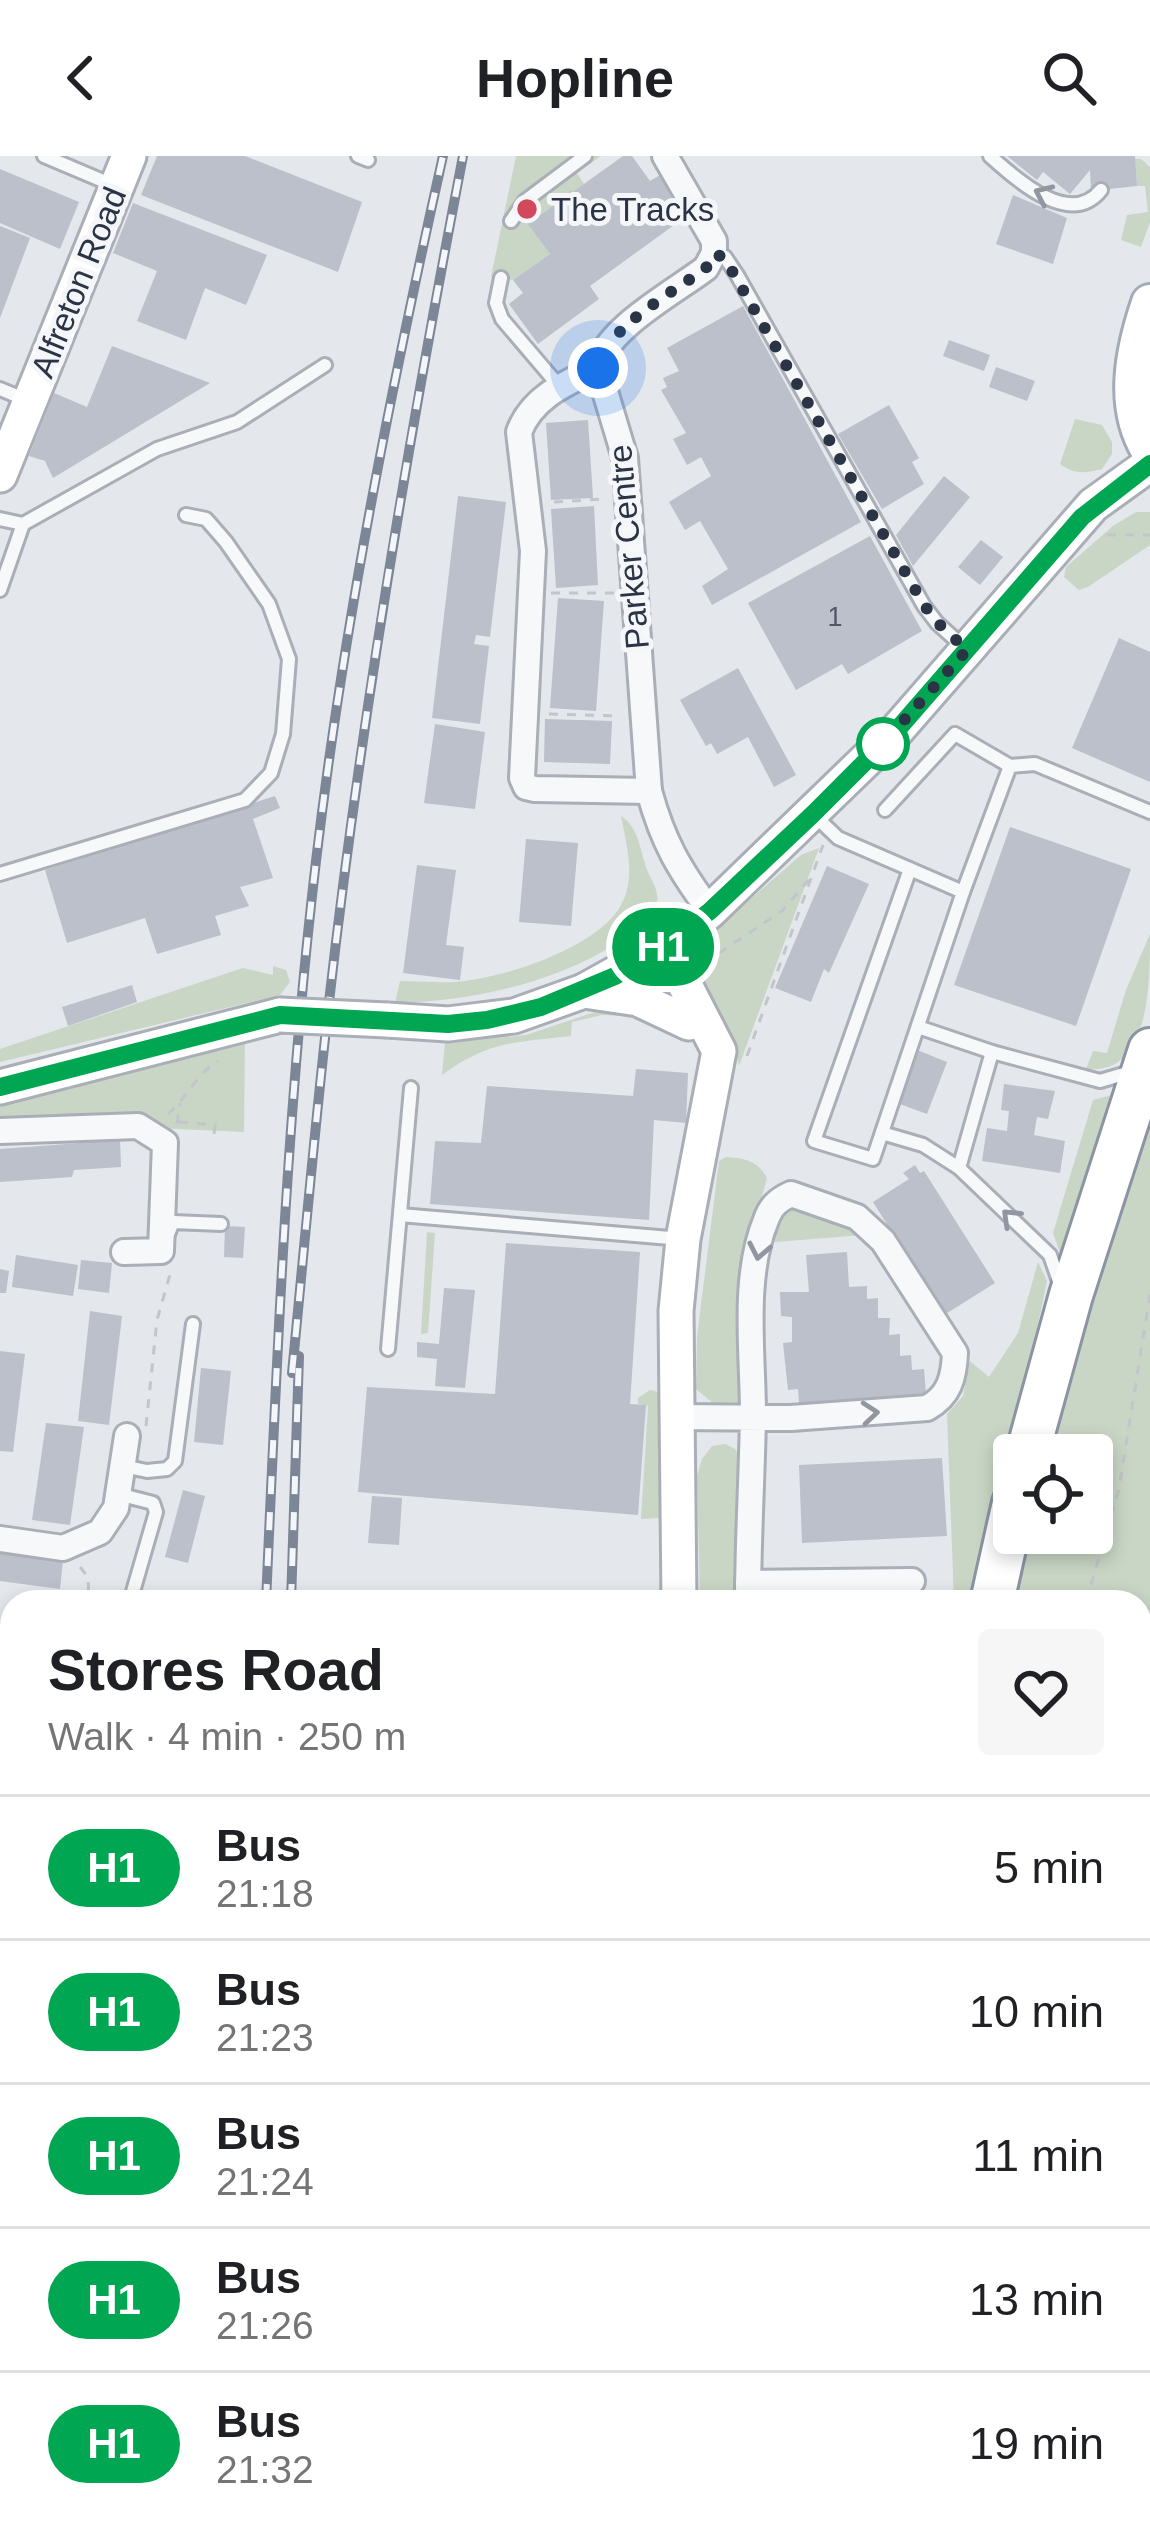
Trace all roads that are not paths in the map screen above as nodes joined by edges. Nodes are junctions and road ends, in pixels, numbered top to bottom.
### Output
1 (44, 156) edge
2 (585, 156) edge
3 (664, 156) edge
4 (990, 156) edge
5 (122, 171) edge
6 (1101, 190) dead end
7 (511, 221) dead end
8 (713, 254) junction
9 (501, 278) dead end
10 (1150, 303) edge
11 (325, 364) dead end
12 (598, 368) junction
13 (559, 386) junction
14 (15, 395) edge
15 (1150, 451) edge
16 (1150, 464) edge
17 (0, 475) edge
18 (186, 515) dead end
19 (0, 519) edge
20 (23, 524) junction
21 (0, 590) edge
22 (967, 650) junction
23 (1010, 766) junction
24 (649, 791) junction
25 (885, 810) dead end
26 (1150, 812) edge
27 (813, 814) junction
28 (910, 869) junction
29 (0, 874) edge
30 (963, 892) junction
31 (710, 911) junction
32 (657, 951) junction
33 (584, 991) junction
34 (689, 1023) junction
35 (918, 1027) junction
36 (992, 1052) junction
37 (1147, 1058) edge
38 (716, 1078) junction
39 (0, 1087) edge
40 (411, 1088) dead end
41 (0, 1131) edge
42 (882, 1133) junction
43 (959, 1168) junction
44 (400, 1215) junction
45 (221, 1224) dead end
46 (683, 1239) junction
47 (161, 1251) junction
48 (124, 1252) dead end
49 (1066, 1314) junction
50 (193, 1324) dead end
51 (388, 1349) dead end
52 (753, 1415) junction
53 (675, 1417) junction
54 (1033, 1434) edge
55 (128, 1436) road end
56 (123, 1466) junction
57 (118, 1494) junction
58 (0, 1539) edge
59 (1003, 1554) edge
60 (912, 1581) dead end
61 (133, 1590) edge
62 (679, 1590) edge
63 (748, 1590) edge
64 (789, 1590) edge
65 (995, 1590) edge

1 - 5 lane
2 - 7 lane
3 - 8 street
6 -> 4 lane
5 - 14 street, Alfreton Road
8 - 12 street
8 - 22 lane
9 - 13 lane
10 - 15 main road
11 - 20 lane
12 - 13 street
12 - 24 street, Parker Centre
13 - 24 street
14 - 17 street, Alfreton Road
16 - 22 street
18 - 29 lane
19 - 20 lane
20 - 21 lane
22 - 27 street
23 - 25 lane
23 - 26 lane
23 - 30 lane
24 - 31 street, Parker Centre
27 - 28 lane
27 - 31 street
28 - 30 lane
28 - 42 lane
30 - 35 lane
31 - 32 street
32 - 33 street
32 - 34 street
32 - 38 street
33 - 34 street
33 - 39 street, bridge
34 - 38 street
35 - 36 lane
35 - 42 lane
36 - 37 lane
36 - 43 lane
37 - 49 highway
38 - 46 street
40 - 44 lane
41 - 47 street
42 - 43 lane
49 -> 43 lane
44 - 46 lane
44 - 51 lane
45 - 47 lane
46 - 53 street
47 - 48 street
49 - 54 highway
50 - 56 lane
52 -> 52 street
52 - 53 street
52 - 63 street
53 - 62 street
55 - 56 street
56 - 57 street
57 - 58 street
57 - 61 lane
59 - 65 highway
60 - 64 street

